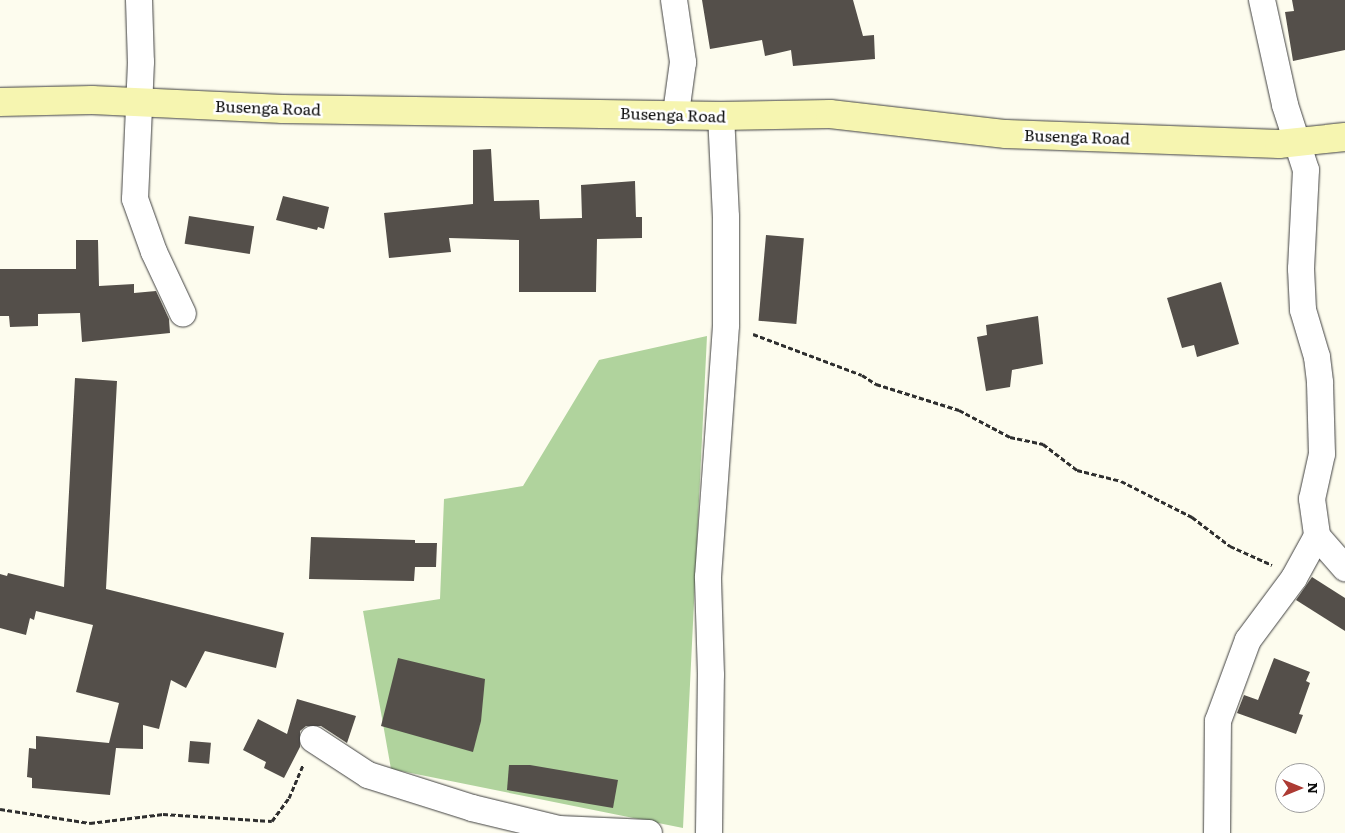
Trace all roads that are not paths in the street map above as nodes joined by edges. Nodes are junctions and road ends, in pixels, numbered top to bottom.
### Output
1 (140, 0) edge
2 (674, 0) edge
3 (1262, 0) edge
4 (0, 102) edge
5 (139, 102) junction
6 (676, 113) junction
7 (721, 116) junction
8 (1345, 137) edge
9 (1296, 141) junction
10 (183, 314) dead end
11 (1317, 536) junction
12 (1345, 568) edge
13 (313, 739) road end
14 (649, 833) edge
15 (709, 833) edge
16 (1217, 833) edge

1 - 5 street
2 - 6 street
3 - 9 street
4 - 5 street, Busenga Road
5 - 6 street, Busenga Road
5 - 10 street
6 - 7 street, Busenga Road
7 - 9 street, Busenga Road
7 - 15 street
8 - 9 street, Busenga Road
9 - 11 street
11 - 12 street
11 - 16 street
13 - 14 street

